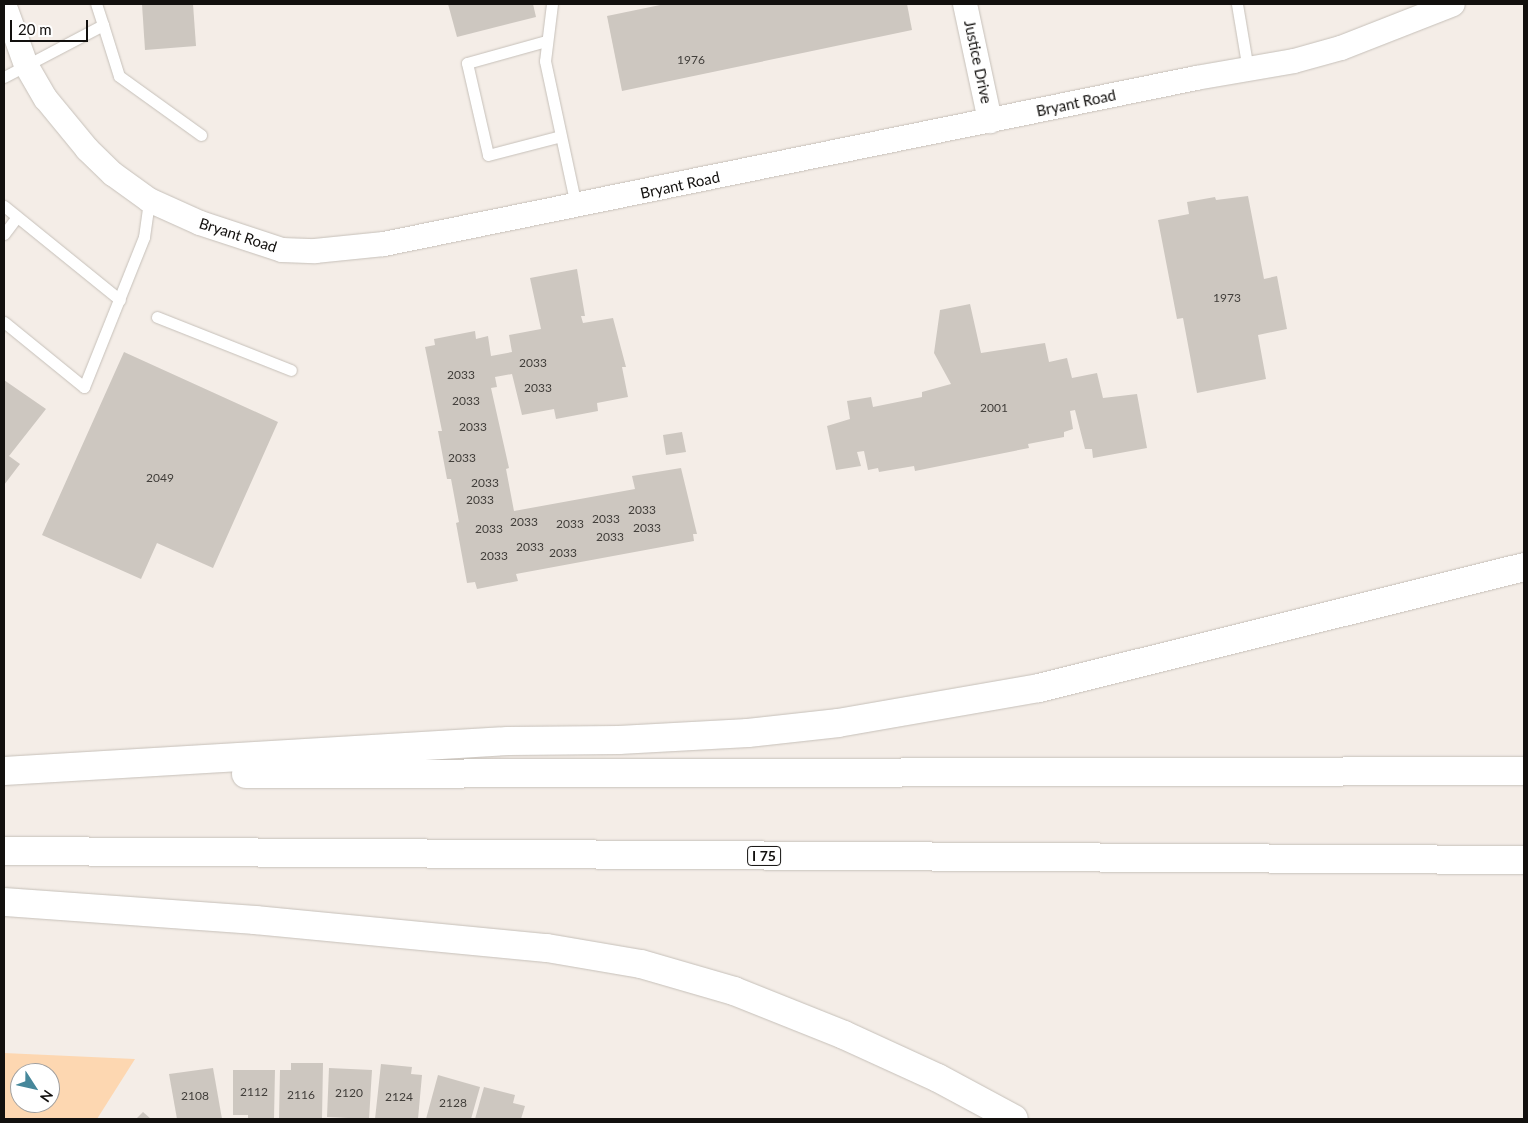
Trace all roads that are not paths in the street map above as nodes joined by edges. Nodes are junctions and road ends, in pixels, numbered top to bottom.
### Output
1 (4, 4) edge
2 (96, 4) edge
3 (552, 4) edge
4 (965, 4) edge
5 (1237, 4) edge
6 (1453, 4) edge
7 (103, 25) junction
8 (546, 41) junction
9 (26, 65) junction
10 (1248, 70) junction
11 (4, 77) edge
12 (990, 121) junction
13 (201, 135) dead end
14 (561, 136) junction
15 (149, 200) junction
16 (4, 206) edge
17 (576, 206) junction
18 (17, 217) junction
19 (4, 234) edge
20 (120, 300) junction
21 (157, 317) dead end
22 (4, 322) edge
23 (291, 370) dead end
24 (1524, 567) edge
25 (1524, 770) edge
26 (4, 772) edge
27 (4, 851) edge
28 (1524, 860) edge
29 (4, 902) edge
30 (1014, 1119) edge

1 - 9 street, Bryant Road
2 - 7 lane
3 - 8 lane
4 - 12 street, Justice Drive
5 - 10 lane
6 - 10 street, Bryant Road
7 - 9 lane
7 - 13 lane
8 - 14 lane
8 - 14 lane
9 - 11 lane
9 - 15 street, Bryant Road
10 - 12 street, Bryant Road
12 - 17 street, Bryant Road
14 - 17 lane
15 - 17 street, Bryant Road
15 - 20 lane
16 - 18 lane
18 - 19 lane
18 - 20 lane
20 - 22 lane
21 - 23 lane
24 - 26 highway
25 - 26 highway
27 - 28 highway, I 75
29 - 30 highway

